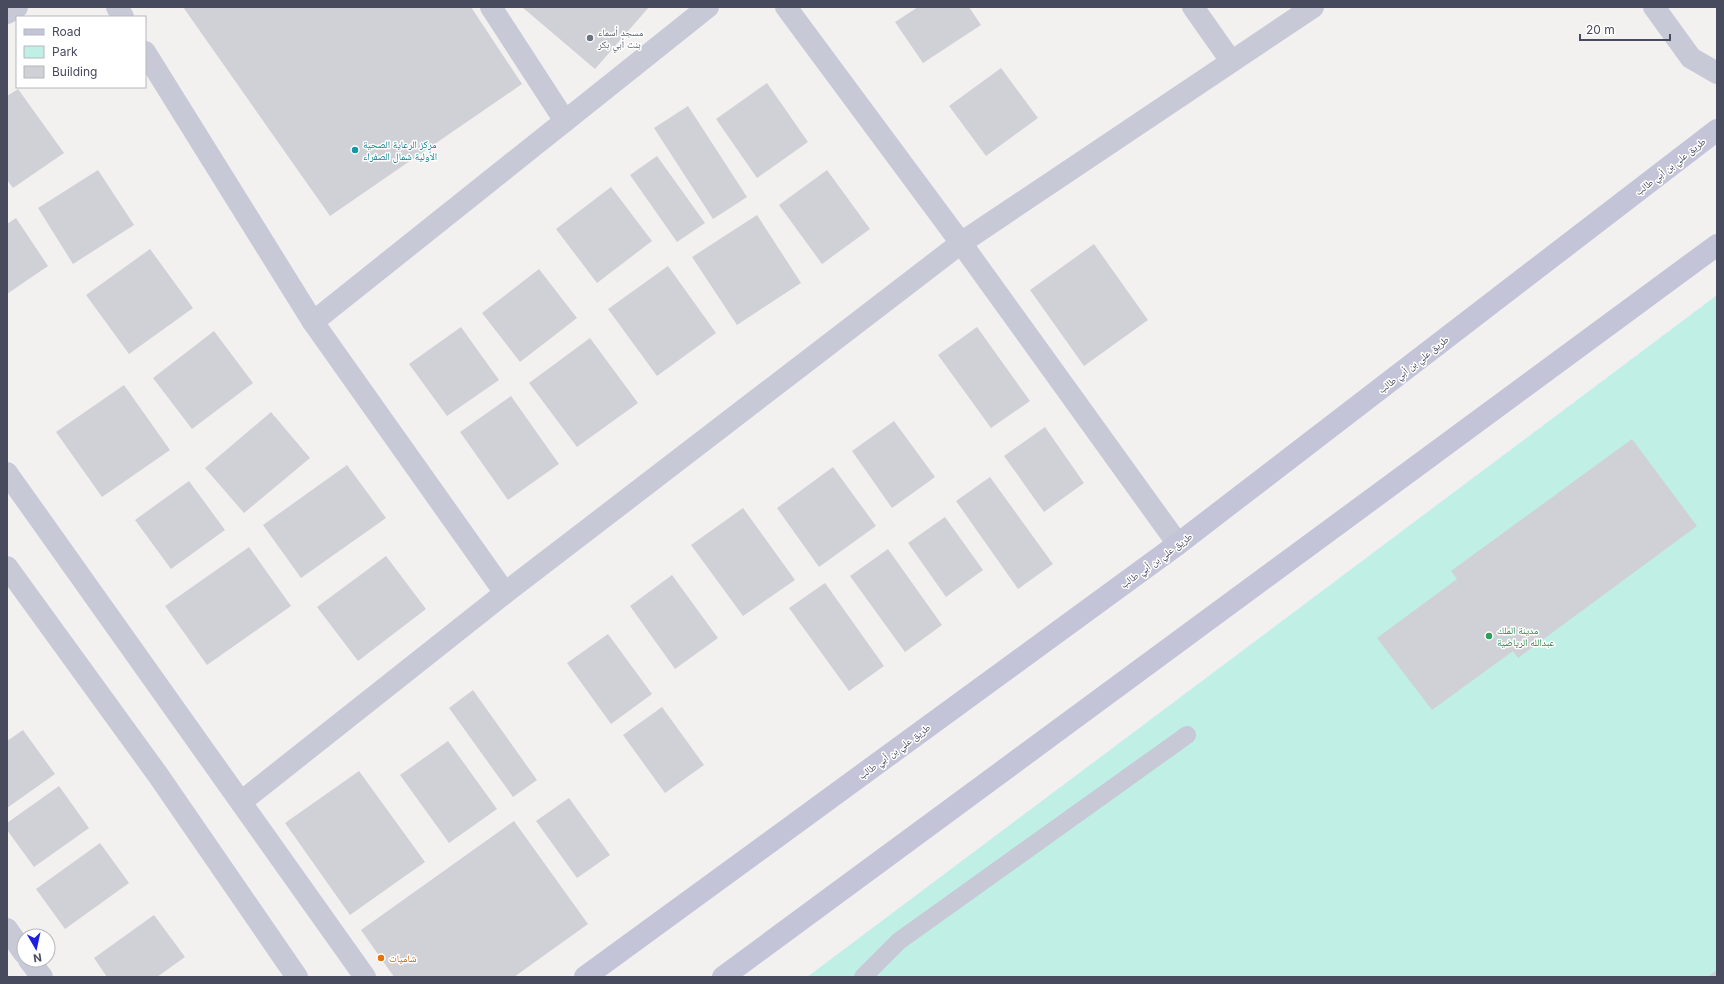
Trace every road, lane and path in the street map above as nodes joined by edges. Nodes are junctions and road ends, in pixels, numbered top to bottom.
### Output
1 (17, 7) edge
2 (117, 7) edge
3 (491, 7) edge
4 (708, 7) edge
5 (786, 7) edge
6 (1193, 7) edge
7 (1313, 7) edge
8 (1654, 7) edge
9 (7, 13) edge
10 (122, 16) edge
11 (146, 54) edge
12 (1231, 61) junction
13 (1717, 73) edge
14 (565, 121) junction
15 (1717, 130) edge
16 (961, 243) junction
17 (1717, 245) edge
18 (313, 322) junction
19 (7, 473) edge
20 (1178, 544) junction
21 (7, 567) edge
22 (505, 593) junction
23 (1187, 735) dead end
24 (242, 802) junction
25 (7, 929) edge
26 (16, 941) edge
27 (36, 968) edge
28 (42, 977) edge
29 (297, 977) edge
30 (365, 977) edge
31 (584, 977) edge
32 (723, 977) edge
33 (863, 977) edge

1 - 9 street
2 - 10 street
3 - 14 street
4 - 14 street
5 - 16 street
6 - 12 street
7 - 12 street
8 - 13 street
11 - 18 street
12 - 16 street
14 - 18 street
15 - 20 main road, طريق علي بن أبي طالب
16 - 20 street
16 - 22 street
17 - 32 main road
18 - 22 street
19 - 24 street
20 - 31 main road, طريق علي بن أبي طالب
21 - 29 street
22 - 24 street
23 - 33 lane
24 - 30 street
25 - 26 street
27 - 28 street

